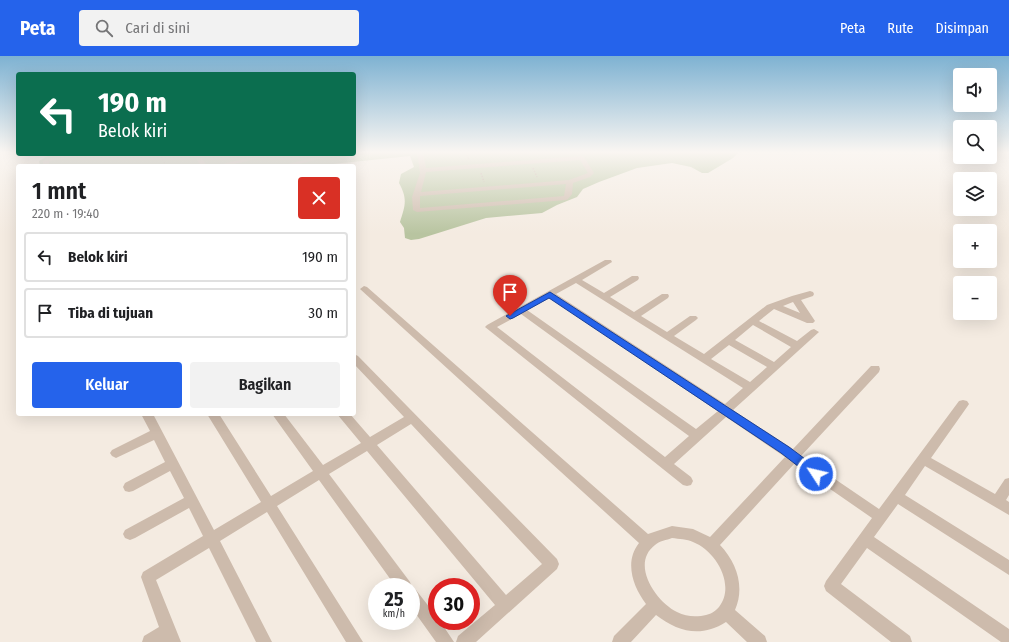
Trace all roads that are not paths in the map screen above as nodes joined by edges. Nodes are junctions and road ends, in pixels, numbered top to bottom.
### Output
1 (421, 179) edge
2 (578, 179) edge
3 (570, 182) junction
4 (417, 194) junction
5 (608, 262) dead end
6 (635, 278) dead end
7 (576, 280) junction
8 (364, 288) dead end
9 (550, 294) junction
10 (810, 294) dead end
11 (665, 296) dead end
12 (604, 297) junction
13 (795, 298) junction
14 (774, 305) junction
15 (521, 310) junction
16 (634, 316) junction
17 (692, 318) dead end
18 (752, 321) junction
19 (814, 332) dead end
20 (667, 336) junction
21 (728, 340) junction
22 (798, 346) junction
23 (704, 359) junction
24 (356, 360) edge
25 (775, 367) junction
26 (875, 369) dead end
27 (751, 388) junction
28 (963, 404) dead end
29 (725, 411) junction
30 (149, 416) edge
31 (214, 416) edge
32 (279, 416) edge
33 (345, 416) edge
34 (412, 418) junction
35 (157, 433) junction
36 (697, 436) junction
37 (368, 444) junction
38 (116, 453) dead end
39 (793, 457) junction
40 (923, 459) junction
41 (173, 464) junction
42 (665, 464) junction
43 (321, 473) junction
44 (687, 481) dead end
45 (1009, 482) edge
46 (129, 487) dead end
47 (896, 496) junction
48 (192, 500) junction
49 (998, 502) junction
50 (269, 504) junction
51 (1009, 509) edge
52 (881, 517) junction
53 (130, 534) dead end
54 (211, 539) junction
55 (865, 539) junction
56 (647, 542) junction
57 (710, 545) junction
58 (1009, 568) edge
59 (398, 578) edge
60 (505, 605) junction
61 (654, 606) junction
62 (420, 607) edge
63 (726, 612) junction
64 (171, 636) edge
65 (1009, 638) edge
66 (150, 642) edge
67 (264, 642) edge
68 (355, 642) edge
69 (446, 642) edge
70 (464, 642) edge
71 (620, 642) edge
72 (759, 642) edge
73 (904, 642) edge

1 - 4 street
2 - 3 street
3 - 4 street
3 - 4 street
5 - 7 street
6 - 12 street
7 - 9 street
7 - 12 street
8 - 56 street
9 - 15 street
9 - 29 street
10 - 13 street
11 - 16 street
12 - 16 street
13 - 14 street
13 - 14 street
14 - 18 street
15 - 36 street
15 - 42 street
16 - 20 street
17 - 20 street
18 - 21 street
18 - 22 street
19 - 22 street
20 - 23 street
21 - 23 street
21 - 25 street
22 - 25 street
23 - 27 street
24 - 34 street
25 - 27 street
26 - 39 street
27 - 29 street
28 - 40 street
29 - 36 street
29 - 39 street
30 - 35 street
31 - 50 street
32 - 43 street
33 - 37 street
34 - 37 street
34 - 60 street
35 - 38 street
35 - 41 street
36 - 42 street
37 - 43 street
37 - 60 street
39 - 52 street
39 - 57 street
40 - 47 street
40 - 49 street
41 - 46 street
41 - 48 street
42 - 44 street
43 - 50 street
43 - 59 street
45 - 49 street
47 - 52 street
47 - 58 street
48 - 53 street
48 - 54 street
49 - 51 street
50 - 54 street
50 - 68 street
52 - 55 street
54 - 64 street
54 - 67 street
55 - 65 street
55 - 73 street
56 - 57 street
56 - 61 street
57 - 63 street
60 - 70 street
61 - 63 street
61 - 71 street
62 - 69 street
63 - 72 street
64 - 66 street

